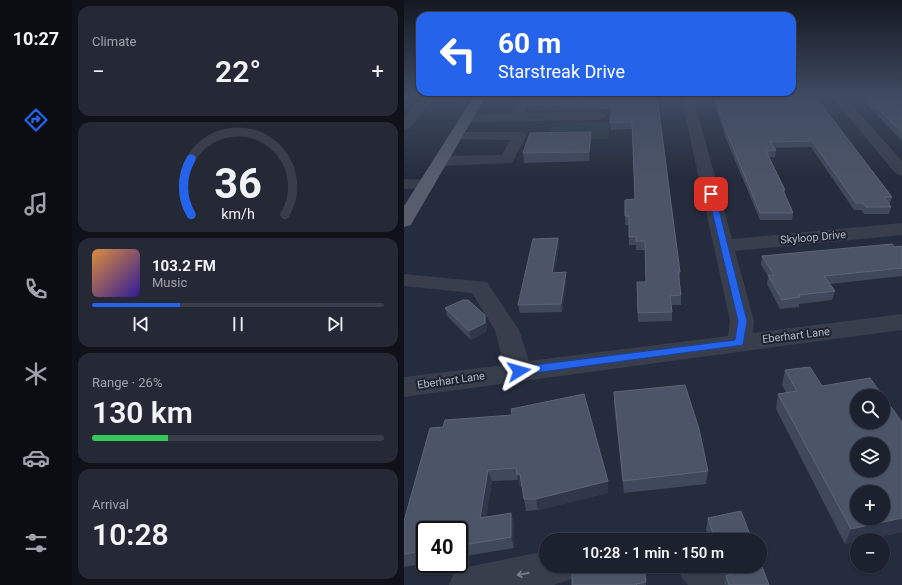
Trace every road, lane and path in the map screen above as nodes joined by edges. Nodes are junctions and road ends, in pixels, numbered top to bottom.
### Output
1 (464, 123) edge
2 (694, 123) edge
3 (861, 123) edge
4 (457, 136) junction
5 (440, 161) junction
6 (902, 171) edge
7 (404, 184) edge
8 (427, 184) junction
9 (404, 221) edge
10 (902, 229) edge
11 (724, 246) junction
12 (404, 280) edge
13 (902, 322) edge
14 (740, 342) junction
15 (519, 371) junction
16 (404, 386) edge
17 (539, 570) edge
18 (702, 573) edge
19 (467, 585) edge
20 (712, 585) edge

1 - 4 main road
2 - 11 street
3 - 6 street
4 - 5 main road
4 - 5 street
5 - 8 main road
7 - 8 street
8 - 9 main road
10 - 11 street, Skyloop Drive
11 - 14 street
12 - 15 street
13 - 14 street, Eberhart Lane
14 - 15 street, Eberhart Lane
15 - 16 street, Eberhart Lane
17 -> 19 street
18 - 20 street

